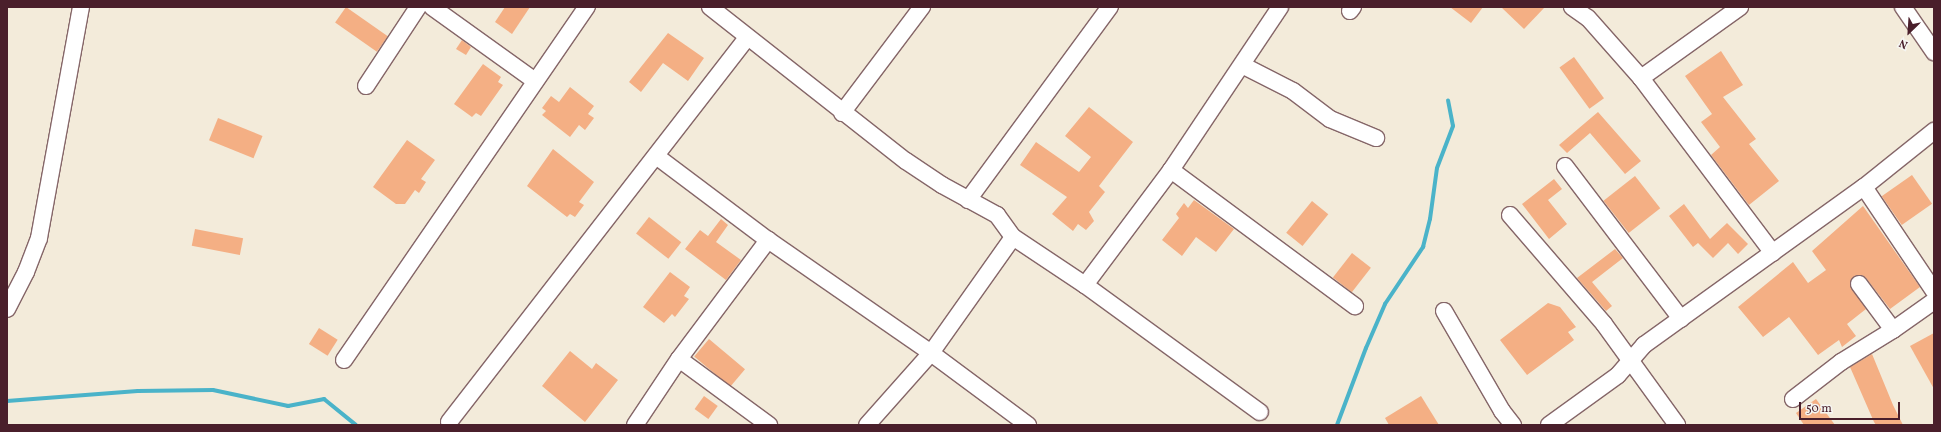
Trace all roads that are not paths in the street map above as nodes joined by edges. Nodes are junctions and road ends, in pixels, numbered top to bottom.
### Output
1 (81, 7) edge
2 (418, 7) edge
3 (432, 7) edge
4 (587, 7) edge
5 (710, 7) edge
6 (922, 7) edge
7 (1110, 7) edge
8 (1280, 7) edge
9 (1572, 7) edge
10 (1740, 7) edge
11 (1903, 7) edge
12 (748, 38) junction
13 (1934, 52) edge
14 (1242, 65) junction
15 (1641, 78) junction
16 (535, 81) junction
17 (366, 86) dead end
18 (842, 113) junction
19 (1934, 131) edge
20 (1376, 138) dead end
21 (656, 156) junction
22 (1565, 166) dead end
23 (1171, 170) junction
24 (1864, 187) junction
25 (968, 200) junction
26 (1510, 215) dead end
27 (1013, 237) junction
28 (768, 240) junction
29 (1773, 253) junction
30 (1858, 284) dead end
31 (1085, 285) junction
32 (1934, 290) edge
33 (1934, 301) edge
34 (1355, 306) dead end
35 (7, 309) edge
36 (1444, 311) dead end
37 (1681, 319) junction
38 (1893, 330) junction
39 (931, 353) junction
40 (679, 359) junction
41 (344, 360) dead end
42 (1631, 361) junction
43 (1793, 399) dead end
44 (1260, 412) dead end
45 (449, 422) dead end
46 (635, 425) edge
47 (769, 425) edge
48 (868, 425) edge
49 (1028, 425) edge
50 (1513, 425) edge
51 (1549, 425) edge
52 (1677, 425) edge

1 - 35 street
2 - 17 street
3 - 16 street
4 - 16 street
5 - 12 street
6 - 18 street
7 - 25 street
8 - 14 street
9 - 15 street
10 - 15 street
11 - 13 street
12 - 18 street
12 - 21 street
14 - 20 street
14 - 23 street
15 - 29 street
16 - 41 street
18 - 25 street
19 - 24 street
21 - 28 street
21 - 45 street
22 - 37 street
23 - 31 street
23 - 34 street
24 - 29 street
24 - 32 street
25 - 27 street
26 - 42 street
27 - 31 street
27 - 39 street
28 - 39 street
28 - 40 street
29 - 37 street
30 - 38 street
31 - 44 street
33 - 38 street
36 - 50 street
37 - 42 street
38 - 43 street
39 - 48 street
39 - 49 street
40 - 46 street
40 - 47 street
42 - 51 street
42 - 52 street

